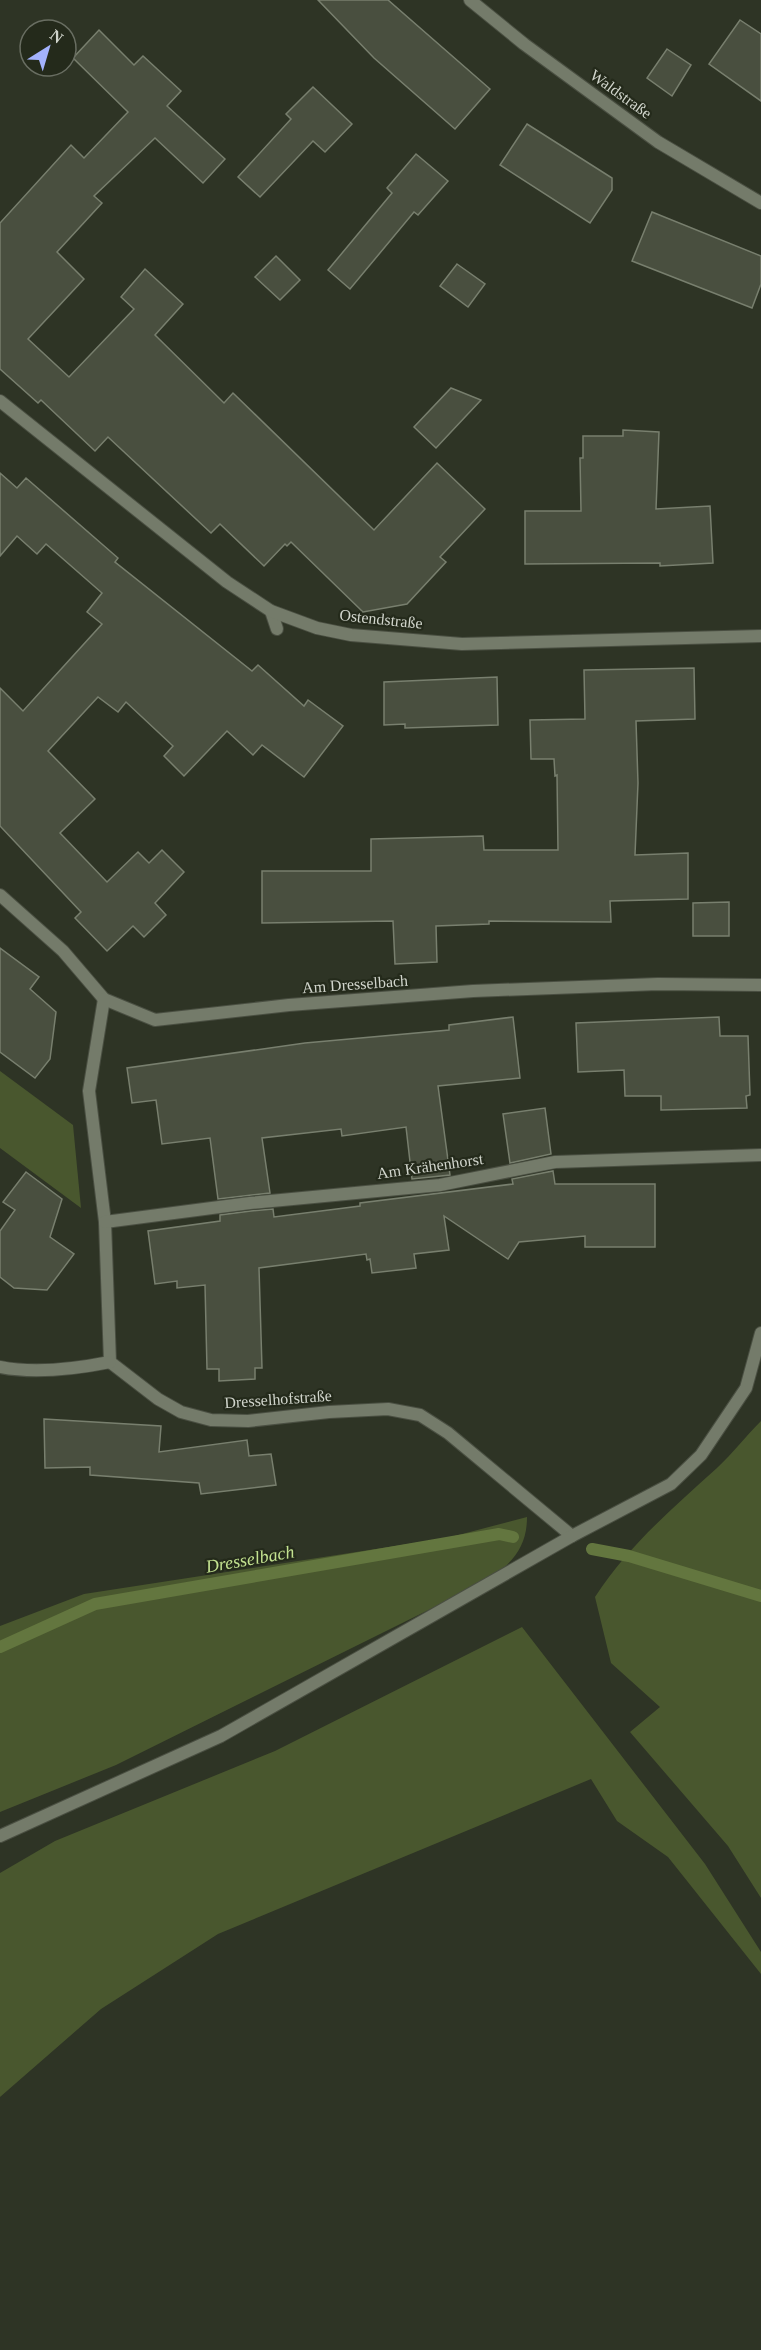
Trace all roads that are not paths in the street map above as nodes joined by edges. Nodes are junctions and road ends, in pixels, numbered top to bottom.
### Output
1 (470, 0) edge
2 (761, 203) edge
3 (0, 401) edge
4 (271, 611) junction
5 (277, 629) dead end
6 (761, 636) edge
7 (0, 895) edge
8 (761, 985) edge
9 (104, 999) junction
10 (761, 1155) edge
11 (105, 1222) junction
12 (761, 1334) edge
13 (110, 1362) junction
14 (0, 1367) edge
15 (572, 1536) junction
16 (0, 1836) edge

1 - 2 street, Waldstraße
3 - 4 street, Ostendstraße
4 - 5 street
4 - 6 street, Ostendstraße
7 - 9 street, Am Dresselbach
8 - 9 street, Am Dresselbach
9 - 11 street
10 - 11 street, Am Krähenhorst
11 - 13 street
12 - 15 street
13 - 14 street
13 - 15 street, Dresselhofstraße
15 - 16 street

